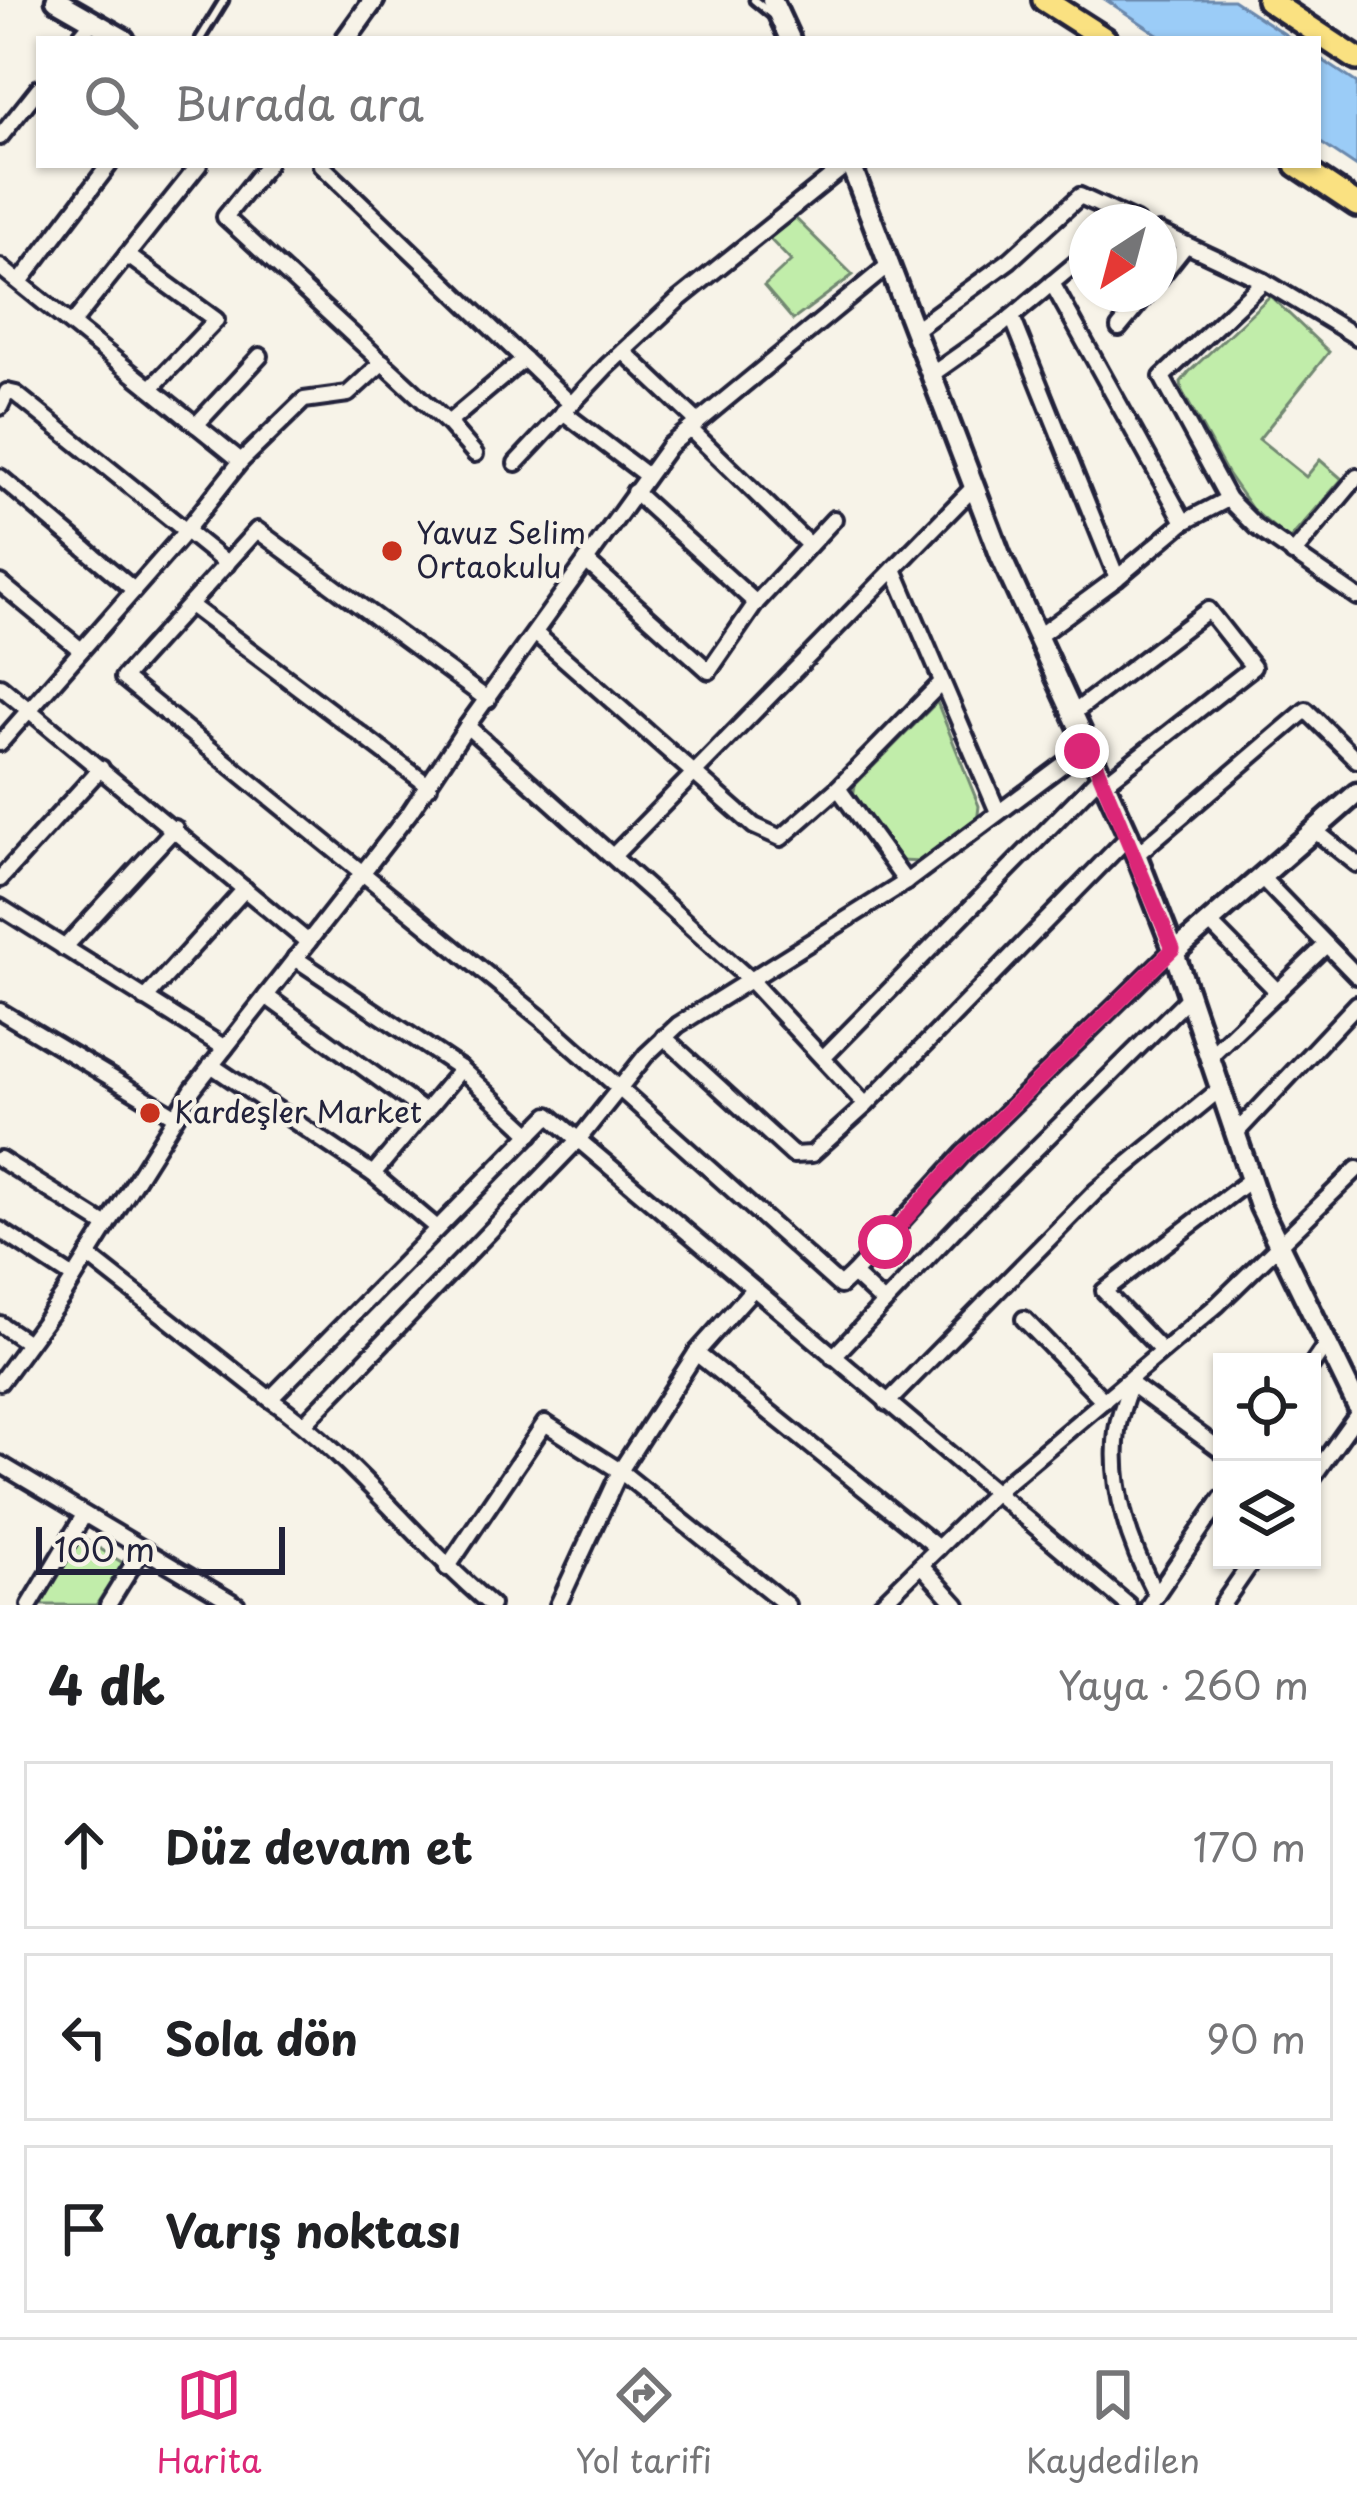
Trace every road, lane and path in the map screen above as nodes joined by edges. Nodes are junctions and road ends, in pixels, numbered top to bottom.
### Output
1 (56, 0) edge
2 (224, 0) edge
3 (374, 0) edge
4 (754, 0) edge
5 (772, 0) edge
6 (1044, 0) edge
7 (1268, 0) edge
8 (93, 21) junction
9 (787, 32) edge
10 (80, 36) edge
11 (119, 36) edge
12 (202, 36) edge
13 (348, 36) edge
14 (1100, 36) edge
15 (1357, 59) edge
16 (36, 92) edge
17 (0, 137) edge
18 (107, 168) edge
19 (197, 168) edge
20 (265, 168) edge
21 (324, 168) edge
22 (844, 168) edge
23 (849, 168) edge
24 (1302, 168) edge
25 (1071, 204) edge
26 (1097, 204) edge
27 (1357, 205) edge
28 (1069, 206) edge
29 (1177, 241) edge
30 (1186, 245) junction
31 (127, 255) junction
32 (1177, 256) edge
33 (889, 266) junction
34 (0, 267) edge
35 (1069, 269) edge
36 (1264, 280) junction
37 (20, 282) junction
38 (1052, 283) junction
39 (1132, 312) edge
40 (1012, 317) junction
41 (72, 324) junction
42 (1119, 328) dead end
43 (914, 329) junction
44 (1357, 337) edge
45 (623, 350) junction
46 (260, 356) dead end
47 (524, 359) junction
48 (382, 362) junction
49 (931, 375) junction
50 (0, 381) edge
51 (152, 388) junction
52 (16, 394) junction
53 (0, 407) edge
54 (567, 408) junction
55 (448, 423) junction
56 (196, 425) junction
57 (694, 425) junction
58 (475, 454) dead end
59 (241, 461) junction
60 (516, 464) dead end
61 (646, 475) junction
62 (0, 477) edge
63 (1357, 477) edge
64 (974, 488) junction
65 (634, 491) junction
66 (1228, 499) junction
67 (834, 519) dead end
68 (1184, 522) junction
69 (186, 530) junction
70 (809, 545) junction
71 (1293, 554) junction
72 (586, 561) junction
73 (227, 564) junction
74 (894, 569) junction
75 (1117, 578) junction
76 (0, 583) edge
77 (134, 590) junction
78 (1357, 597) edge
79 (756, 603) junction
80 (190, 604) junction
81 (535, 633) junction
82 (1037, 637) junction
83 (81, 650) junction
84 (942, 682) junction
85 (0, 686) edge
86 (488, 700) junction
87 (30, 709) junction
88 (1072, 714) junction
89 (467, 726) junction
90 (0, 743) edge
91 (1088, 746) junction
92 (1357, 760) edge
93 (101, 768) junction
94 (694, 774) junction
95 (1103, 779) junction
96 (429, 786) junction
97 (838, 788) junction
98 (1357, 793) edge
99 (998, 812) junction
100 (175, 828) junction
101 (1315, 830) junction
102 (1132, 846) junction
103 (613, 856) junction
104 (1357, 864) edge
105 (363, 872) junction
106 (1262, 878) junction
107 (0, 879) edge
108 (906, 882) junction
109 (245, 889) junction
110 (0, 908) edge
111 (1209, 922) junction
112 (308, 942) junction
113 (1326, 945) junction
114 (64, 949) junction
115 (1174, 951) junction
116 (295, 958) junction
117 (1357, 976) edge
118 (749, 979) junction
119 (1278, 992) junction
120 (266, 996) junction
121 (1189, 997) junction
122 (146, 999) junction
123 (0, 1011) edge
124 (1354, 1013) edge
125 (664, 1037) junction
126 (225, 1048) junction
127 (824, 1057) junction
128 (1209, 1057) junction
129 (212, 1065) junction
130 (461, 1069) junction
131 (620, 1087) junction
132 (1220, 1089) junction
133 (866, 1105) junction
134 (425, 1112) junction
135 (176, 1117) junction
136 (531, 1134) junction
137 (1235, 1134) junction
138 (578, 1140) junction
139 (0, 1159) edge
140 (1357, 1169) edge
141 (373, 1174) junction
142 (1251, 1179) junction
143 (107, 1226) junction
144 (437, 1228) junction
145 (0, 1230) edge
146 (1280, 1247) junction
147 (88, 1256) junction
148 (854, 1274) junction
149 (74, 1278) junction
150 (753, 1289) junction
151 (884, 1303) junction
152 (1024, 1319) dead end
153 (0, 1324) edge
154 (28, 1343) junction
155 (1327, 1343) junction
156 (1162, 1352) junction
157 (696, 1353) junction
158 (1320, 1353) edge
159 (832, 1357) junction
160 (1132, 1380) junction
161 (0, 1382) edge
162 (270, 1399) junction
163 (1104, 1400) junction
164 (886, 1403) junction
165 (1357, 1405) edge
166 (1357, 1415) edge
167 (305, 1423) junction
168 (1213, 1444) edge
169 (0, 1464) edge
170 (1321, 1465) edge
171 (620, 1471) junction
172 (993, 1494) junction
173 (1213, 1511) edge
174 (84, 1516) junction
175 (938, 1548) junction
176 (142, 1550) junction
177 (921, 1564) junction
178 (447, 1568) junction
179 (1247, 1569) edge
180 (1153, 1600) edge
181 (30, 1605) edge
182 (108, 1605) edge
183 (237, 1605) edge
184 (491, 1605) edge
185 (558, 1605) edge
186 (787, 1605) edge
187 (880, 1605) edge
188 (957, 1605) edge
189 (1128, 1605) edge
190 (1222, 1605) edge

1 - 8 main road
2 - 12 lane
3 - 13 main road
4 - 9 lane
5 - 9 main road
6 - 14 main road
7 - 15 main road
8 - 10 street
8 - 11 main road
16 - 17 street
18 - 37 street
19 - 31 street
20 - 48 street
21 - 47 street
22 - 45 street
23 - 33 main road
24 - 27 main road
25 - 26 street
28 - 43 street
29 - 30 street
30 - 32 street
30 - 36 street
31 - 41 street
31 - 51 street
33 - 43 main road
33 - 57 street
34 - 37 street
35 - 38 street
36 - 44 street
36 - 66 street
37 - 41 street
38 - 40 street
38 - 68 street
39 - 42 street
40 - 49 street
40 - 75 street
41 - 51 street
43 - 49 main road
45 - 54 street
45 - 57 street
46 - 56 street
47 - 54 street
47 - 55 street
48 - 55 street
48 - 59 street
49 - 64 main road
50 - 52 street
51 - 56 street
52 - 53 street
52 - 69 street
54 - 60 street
54 - 61 street
55 - 58 street
56 - 59 street
57 - 61 street
57 - 70 street
59 - 69 street
61 - 65 street
62 - 77 street
63 - 71 street
64 - 74 street
64 - 82 main road
65 - 72 street
65 - 79 street
66 - 68 street
66 - 71 street
67 - 70 street
68 - 75 street
69 - 73 street
69 - 77 street
70 - 79 street
71 - 78 street
72 - 79 street
72 - 81 street
73 - 80 street
73 - 86 street
74 - 84 street
74 - 94 street
75 - 82 street
76 - 83 street
77 - 83 street
80 - 96 street
80 - 105 street
81 - 86 street
81 - 94 street
82 - 88 main road
83 - 87 street
84 - 97 street
84 - 99 street
85 - 87 street
86 - 89 street
87 - 90 street
87 - 93 street
88 - 91 main road
88 - 95 street
89 - 96 street
89 - 103 street
91 - 95 main road
91 - 99 street
92 - 102 street
93 - 100 street
93 - 107 street
94 - 97 street
94 - 103 street
95 - 102 main road
95 - 127 street
96 - 105 street
97 - 108 street
98 - 101 main road
99 - 108 street
100 - 109 street
100 - 114 street
101 - 104 street
101 - 106 main road
102 - 115 main road
102 - 133 street
103 - 118 street
105 - 112 street
105 - 131 street
106 - 111 main road
106 - 113 street
108 - 118 street
109 - 112 street
109 - 122 street
110 - 114 street
111 - 115 main road
111 - 119 street
112 - 116 street
113 - 117 street
113 - 119 street
114 - 122 street
115 - 121 main road
115 - 148 street
116 - 120 street
116 - 130 street
118 - 125 street
118 - 127 street
119 - 128 street
120 - 126 street
120 - 134 street
121 - 128 main road
121 - 151 street
122 - 126 street
123 - 135 street
124 - 137 street
125 - 131 street
125 - 133 street
126 - 129 street
127 - 133 street
128 - 132 main road
129 - 135 street
129 - 141 street
130 - 134 street
130 - 136 street
131 - 138 street
131 - 148 street
132 - 137 main road
132 - 164 street
134 - 141 street
135 - 143 street
136 - 138 street
136 - 144 street
137 - 142 main road
138 - 150 street
138 - 167 street
139 - 143 street
140 - 146 street
141 - 144 street
142 - 146 main road
142 - 156 street
143 - 147 street
144 - 162 street
145 - 149 street
146 - 155 main road
146 - 156 street
147 - 149 street
147 - 162 street
148 - 151 street
149 - 154 street
150 - 157 street
150 - 159 street
151 - 159 street
152 - 163 street
153 - 154 street
154 - 161 street
155 - 158 street
155 - 165 main road
156 - 160 street
157 - 171 street
157 - 175 street
159 - 164 street
160 - 163 street
160 - 168 street
160 - 180 street
162 - 167 street
163 - 172 street
164 - 172 street
166 - 170 street
167 - 178 street
169 - 174 street
171 - 178 street
171 - 185 street
171 - 186 street
172 - 175 street
172 - 189 street
173 - 180 street
174 - 176 street
174 - 181 street
175 - 177 street
176 - 182 street
176 - 183 street
177 - 187 street
177 - 188 street
178 - 184 street
179 - 190 street

